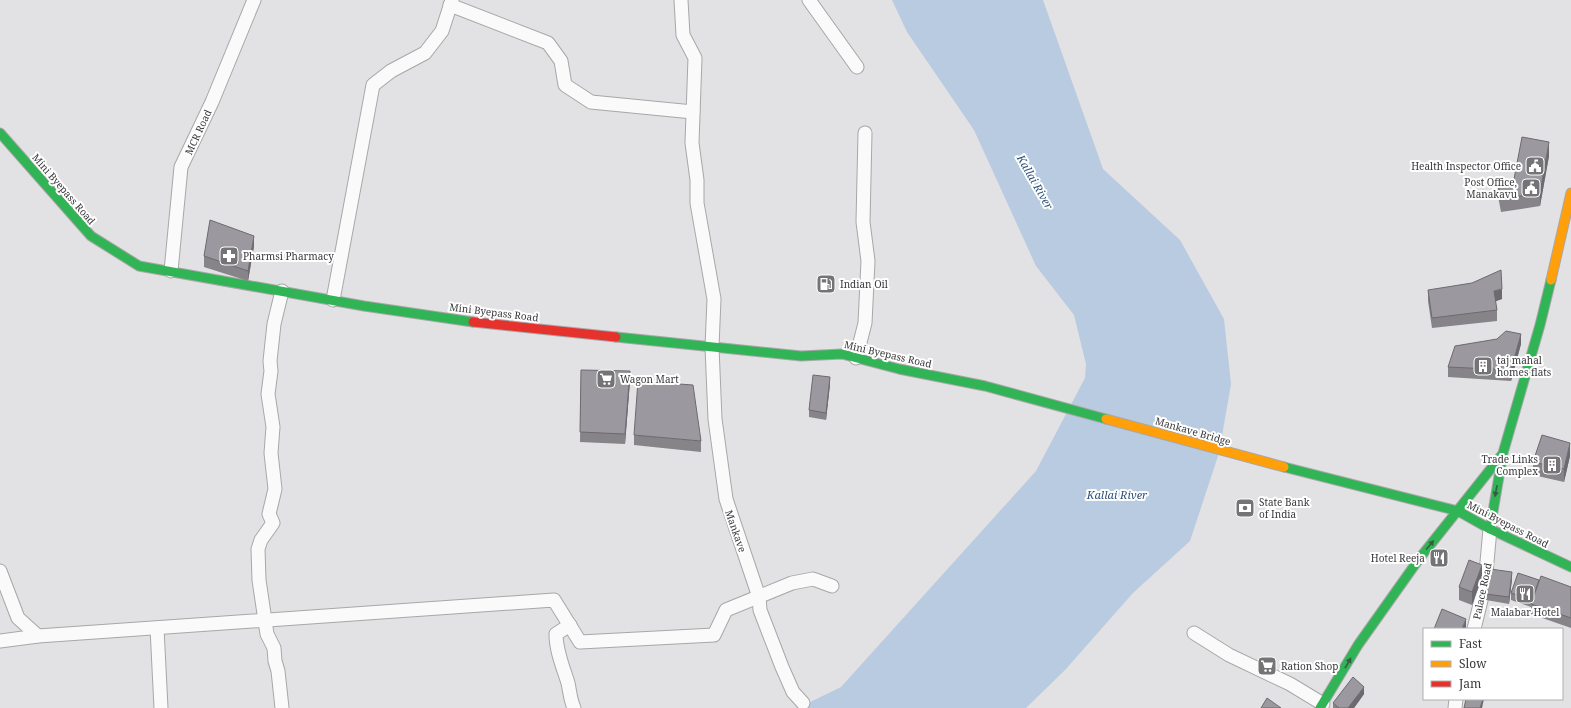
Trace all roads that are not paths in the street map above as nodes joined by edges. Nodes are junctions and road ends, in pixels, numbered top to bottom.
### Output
1 (254, 0) edge
2 (681, 0) edge
3 (809, 0) edge
4 (451, 3) edge
5 (857, 67) dead end
6 (693, 112) junction
7 (865, 132) dead end
8 (0, 133) edge
9 (1571, 193) edge
10 (172, 271) junction
11 (282, 291) junction
12 (333, 300) junction
13 (712, 347) junction
14 (856, 358) junction
15 (1039, 399) joint
16 (1503, 452) junction
17 (1340, 483) joint
18 (1458, 511) junction
19 (1490, 529) junction
20 (1571, 567) edge
21 (0, 571) edge
22 (832, 586) dead end
23 (758, 597) junction
24 (265, 620) junction
25 (570, 625) junction
26 (156, 628) junction
27 (1474, 628) edge
28 (1194, 633) dead end
29 (38, 636) junction
30 (0, 641) edge
31 (803, 703) dead end
32 (1321, 706) edge
33 (161, 708) edge
34 (282, 708) edge
35 (574, 708) edge

1 - 10 street, MCR Road
2 - 6 street, Mankave
3 - 5 street
4 - 6 street
4 - 12 street
6 - 13 street, Mankave
7 - 14 street
8 - 10 main road, Mini Byepass Road
9 - 16 main road
10 - 11 main road, Mini Byepass Road
11 - 12 main road, Mini Byepass Road
11 - 24 street
12 - 13 main road, Mini Byepass Road
13 - 14 main road, Mini Byepass Road
13 - 23 street, Mankave
14 - 15 main road, Mini Byepass Road
15 - 17 main road, Mankave Bridge
16 - 18 main road
16 -> 19 main road
17 - 18 main road, Mini Byepass Road
18 - 19 main road, Mini Byepass Road
32 -> 18 main road
19 - 20 main road, Mini Byepass Road
19 - 27 street, Palace Road
21 - 29 street
22 - 23 street
23 - 25 street
23 - 31 street, Mankave
24 - 25 street
24 - 26 street
24 - 34 street
25 - 35 street
26 - 29 street
26 - 33 street
28 - 32 street
29 - 30 street

